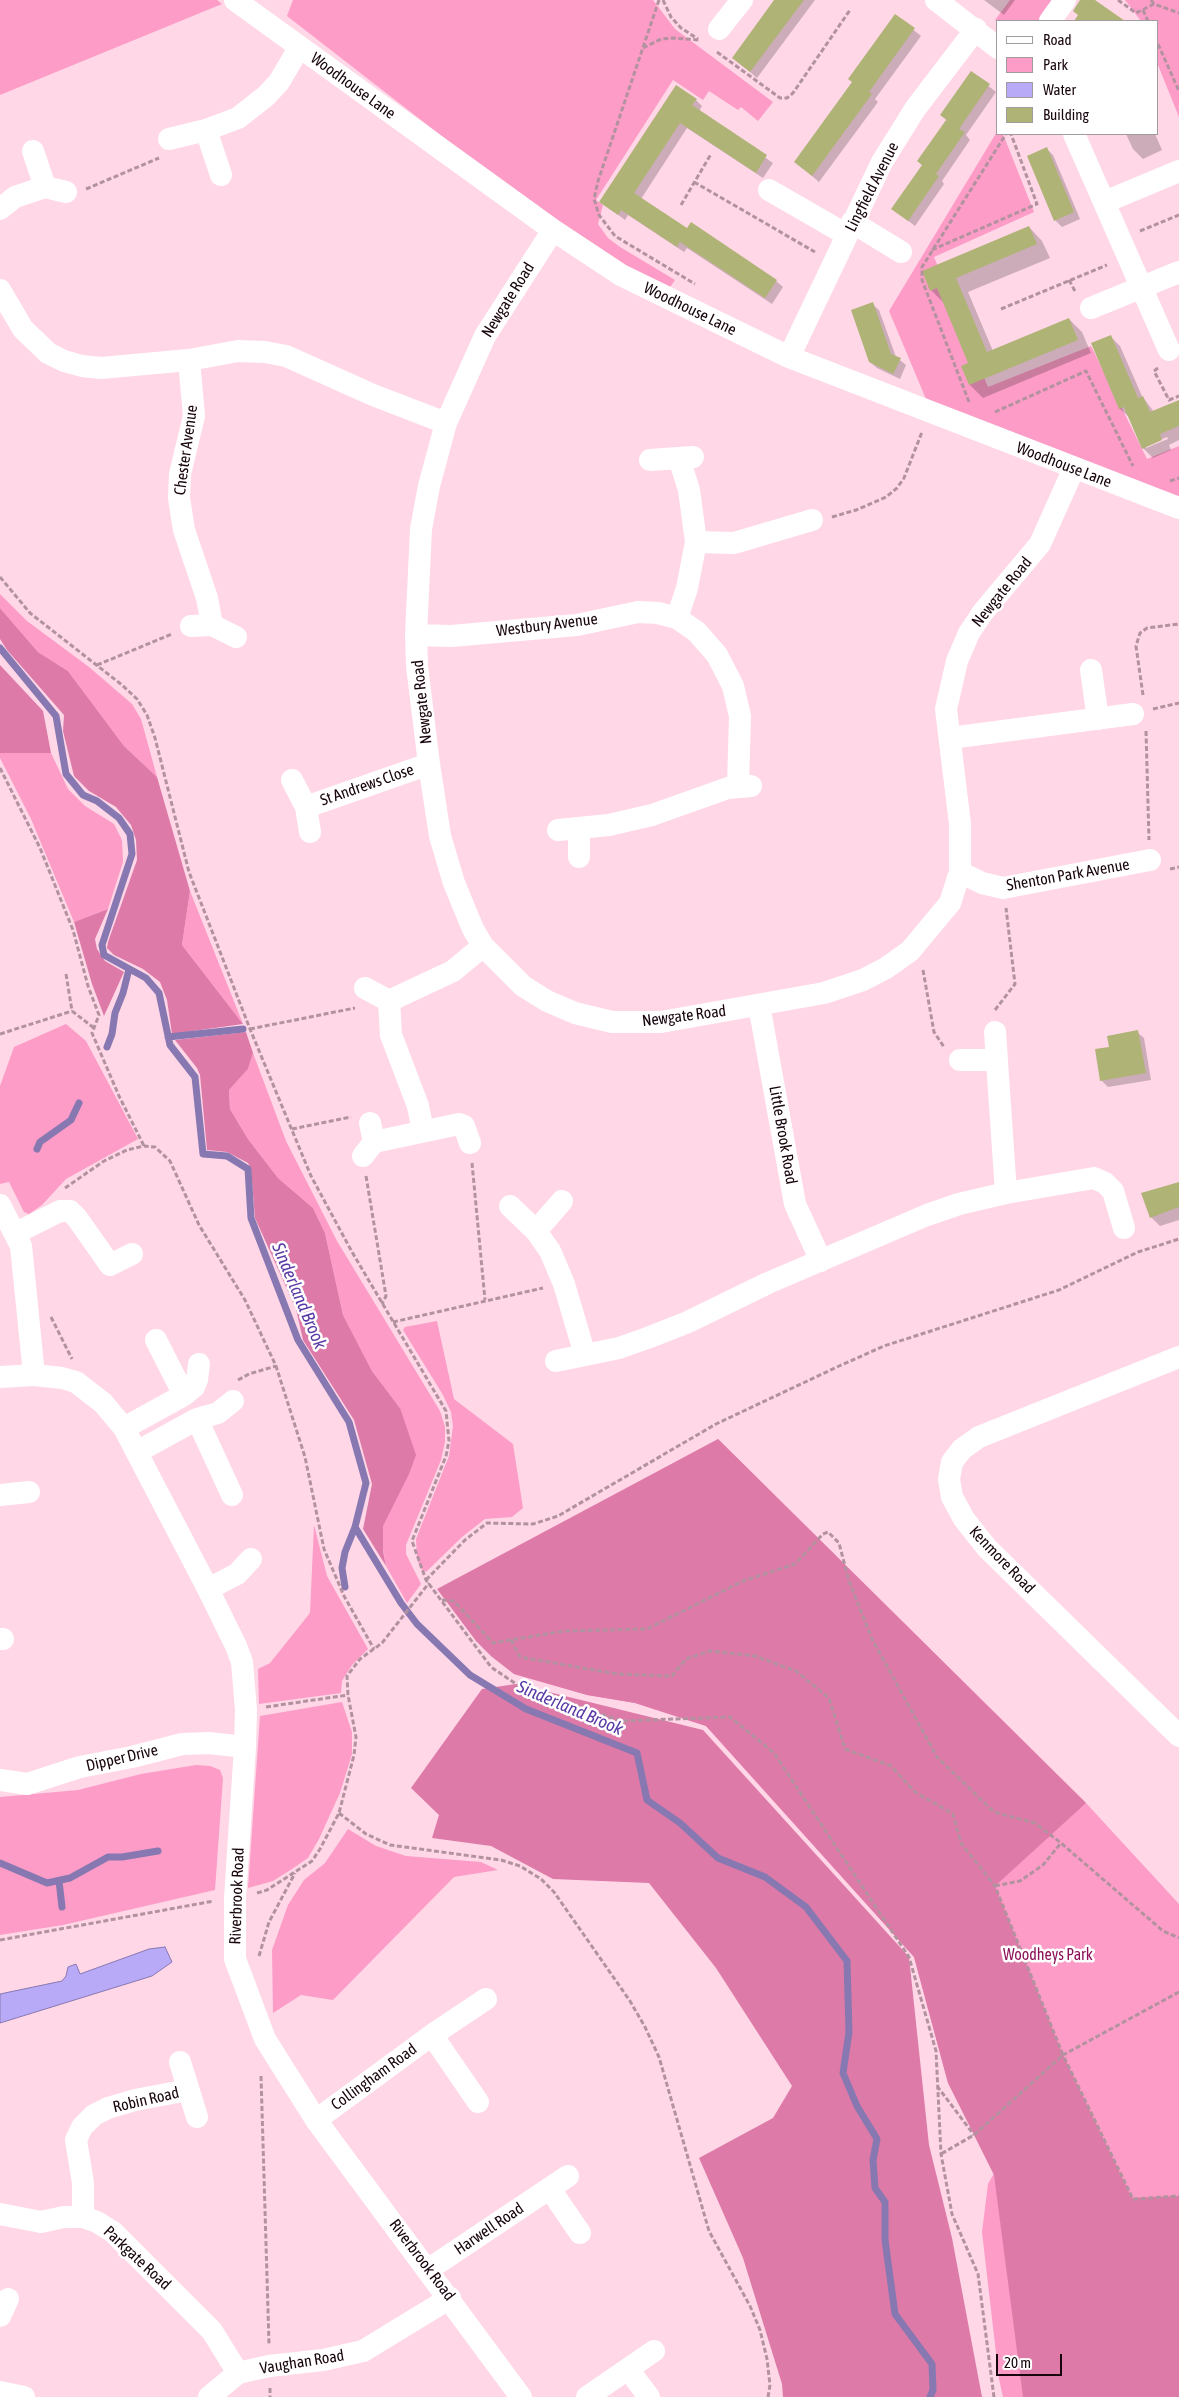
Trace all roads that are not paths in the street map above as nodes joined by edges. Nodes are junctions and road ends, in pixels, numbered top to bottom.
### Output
1 (234, 0) edge
2 (742, 0) edge
3 (936, 0) edge
4 (1065, 0) edge
5 (1051, 20) edge
6 (976, 29) junction
7 (712, 40) road end
8 (996, 46) edge
9 (299, 48) junction
10 (206, 130) junction
11 (1074, 135) edge
12 (169, 139) road end
13 (33, 150) dead end
14 (1179, 171) edge
15 (221, 175) dead end
16 (45, 187) junction
17 (768, 190) dead end
18 (66, 192) road end
19 (1105, 202) junction
20 (0, 209) edge
21 (850, 229) junction
22 (553, 230) junction
23 (901, 252) dead end
24 (1179, 272) edge
25 (1142, 287) junction
26 (0, 290) edge
27 (1091, 308) dead end
28 (789, 357) junction
29 (1165, 358) road end
30 (189, 360) junction
31 (446, 424) junction
32 (650, 460) dead end
33 (1074, 468) junction
34 (1179, 508) edge
35 (812, 520) road end
36 (696, 542) junction
37 (677, 618) junction
38 (416, 635) junction
39 (236, 636) dead end
40 (1091, 670) dead end
41 (1133, 714) dead end
42 (1098, 719) junction
43 (950, 738) junction
44 (429, 764) junction
45 (292, 780) dead end
46 (306, 807) junction
47 (310, 832) dead end
48 (579, 857) dead end
49 (1150, 860) dead end
50 (960, 872) junction
51 (483, 946) junction
52 (365, 988) dead end
53 (389, 1001) junction
54 (759, 1005) junction
55 (995, 1032) road end
56 (960, 1060) road end
57 (996, 1060) junction
58 (423, 1132) junction
59 (369, 1140) road end
60 (470, 1142) road end
61 (1006, 1193) junction
62 (562, 1201) dead end
63 (0, 1205) edge
64 (510, 1206) dead end
65 (1124, 1228) dead end
66 (536, 1231) junction
67 (16, 1233) junction
68 (132, 1254) dead end
69 (821, 1261) junction
70 (156, 1340) dead end
71 (585, 1355) junction
72 (1179, 1357) edge
73 (556, 1361) dead end
74 (199, 1364) dead end
75 (34, 1375) junction
76 (0, 1377) edge
77 (184, 1395) junction
78 (233, 1401) dead end
79 (197, 1419) junction
80 (124, 1428) junction
81 (137, 1452) junction
82 (29, 1492) dead end
83 (0, 1495) edge
84 (232, 1495) dead end
85 (251, 1559) dead end
86 (208, 1590) junction
87 (1179, 1736) edge
88 (245, 1747) junction
89 (0, 1780) edge
90 (486, 1999) dead end
91 (432, 2035) junction
92 (180, 2062) dead end
93 (188, 2090) junction
94 (478, 2102) dead end
95 (197, 2117) dead end
96 (316, 2120) junction
97 (0, 2214) edge
98 (83, 2217) junction
99 (580, 2233) dead end
100 (429, 2269) junction
101 (450, 2298) junction
102 (654, 2351) dead end
103 (628, 2369) junction
104 (238, 2373) junction
105 (0, 2392) edge
106 (512, 2394) edge
107 (24, 2397) edge
108 (209, 2397) edge
109 (587, 2397) edge
110 (649, 2397) edge

1 - 9 street, Woodhouse Lane
2 - 7 street
3 - 6 street
4 - 5 street
6 - 8 street
6 - 21 street, Lingfield Avenue
9 - 10 street
9 - 22 street, Woodhouse Lane
10 - 12 street
10 - 15 street
11 - 19 street
13 - 16 street
14 - 19 street
16 - 18 street
16 - 20 street
17 - 21 street
19 - 25 street
21 - 23 street
21 - 28 street, Lingfield Avenue
22 - 28 street, Woodhouse Lane
22 - 31 street, Newgate Road
24 - 25 street
25 - 27 street
25 - 29 street
26 - 30 street
28 - 33 street, Woodhouse Lane
30 - 31 street
30 - 39 street, Chester Avenue
31 - 38 street, Newgate Road
32 - 36 street
33 - 34 street, Woodhouse Lane
33 - 43 street, Newgate Road
35 - 36 street
36 - 37 street
37 - 38 street, Westbury Avenue
37 - 48 street, Westbury Avenue
38 - 44 street, Newgate Road
40 - 42 street
41 - 42 street
42 - 43 street
43 - 50 street, Newgate Road
44 - 46 street, St Andrews Close
44 - 51 street, Newgate Road
45 - 46 street, St Andrews Close
46 - 47 street, St Andrews Close
49 - 50 street, Shenton Park Avenue
50 - 54 street, Newgate Road
51 - 53 street
51 - 54 street, Newgate Road
52 - 53 street
53 - 58 street
54 - 69 street, Little Brook Road
55 - 57 street
56 - 57 street
57 - 61 street
58 - 59 street
58 - 60 street
61 - 65 street
61 - 69 street
62 - 66 street
63 - 67 street
64 - 66 street
66 - 71 street
67 - 68 street
67 - 75 street
69 - 71 street
70 - 77 street
71 - 73 street
72 - 87 street, Kenmore Road
74 - 77 street
75 - 76 street, Riverbrook Road
75 - 80 street, Riverbrook Road
77 - 80 street
78 - 79 street
79 - 81 street
79 - 84 street
80 - 81 street, Riverbrook Road
81 - 86 street, Riverbrook Road
82 - 83 street
85 - 86 street
86 - 88 street, Riverbrook Road
88 - 89 street, Dipper Drive
88 - 96 street, Riverbrook Road
90 - 91 street, Collingham Road
91 - 94 street, Collingham Road
91 - 96 street, Collingham Road
92 - 93 street, Robin Road
93 - 95 street, Robin Road
93 - 98 street, Robin Road
96 - 100 street, Riverbrook Road
97 - 98 street, Parkgate Road
98 - 104 street, Parkgate Road
99 - 100 street, Harwell Road
100 - 101 street, Riverbrook Road
101 - 104 street, Vaughan Road
101 - 106 street, Riverbrook Road
102 - 103 street
103 - 109 street
103 - 110 street
104 - 108 street, Vaughan Road
105 - 107 street

